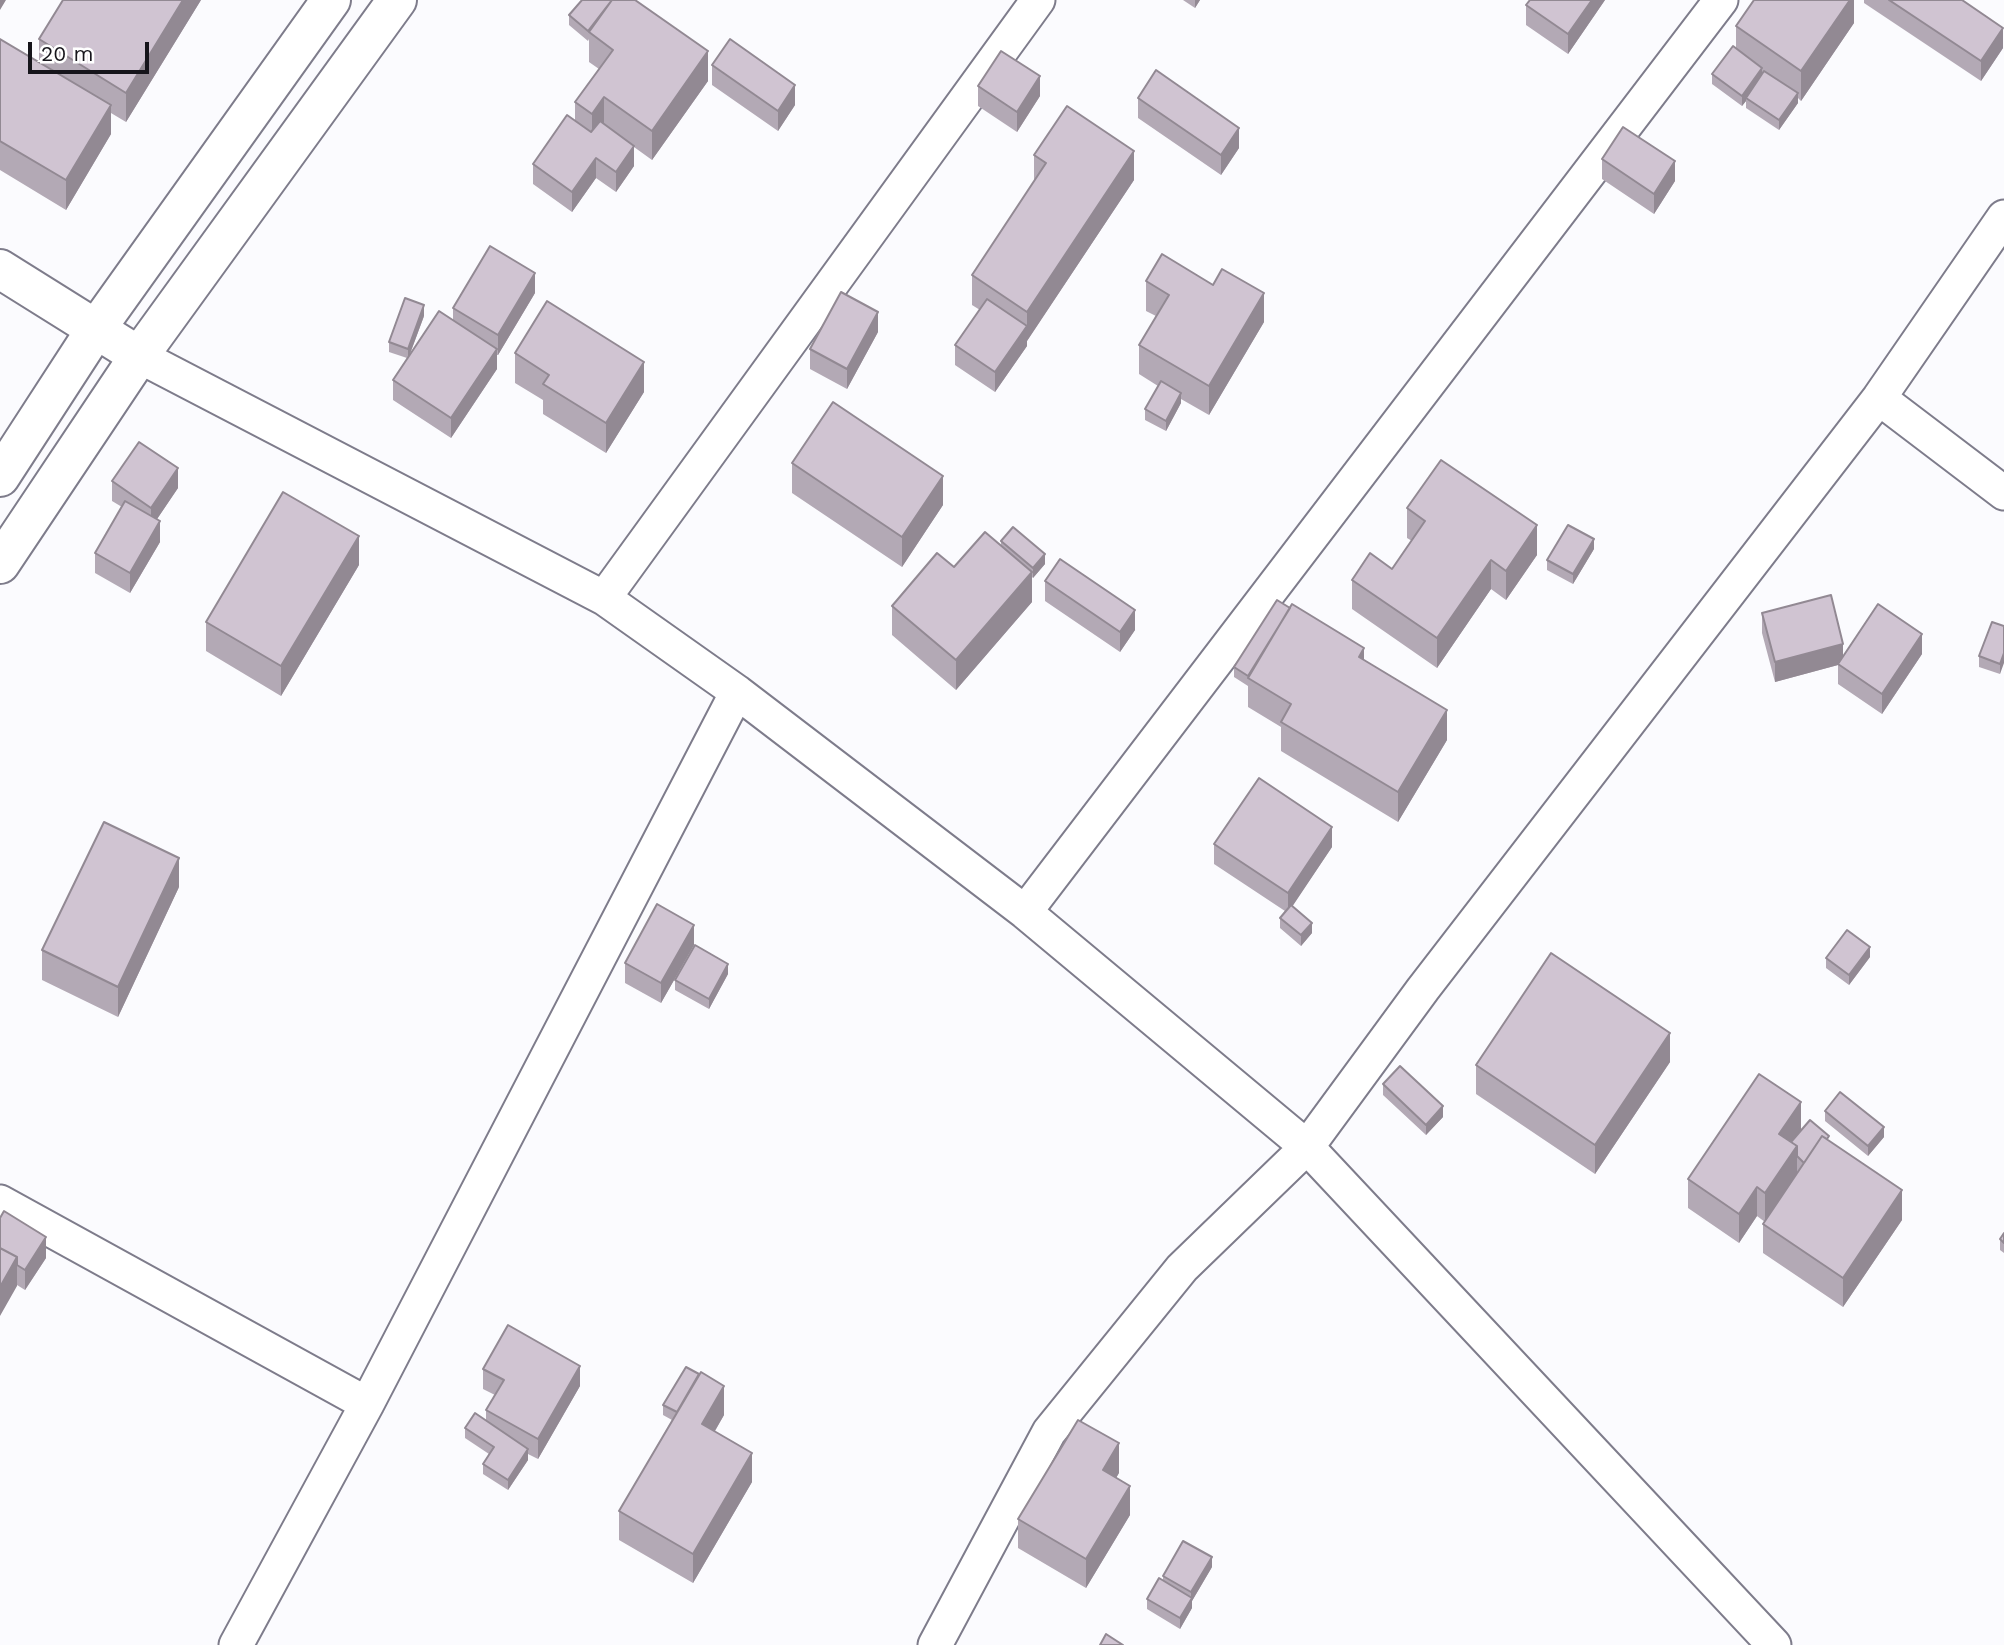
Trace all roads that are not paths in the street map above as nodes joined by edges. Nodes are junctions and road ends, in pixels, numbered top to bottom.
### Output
1 (331, 0) edge
2 (397, 0) edge
3 (1038, 0) edge
4 (1721, 0) edge
5 (2004, 217) edge
6 (0, 269) edge
7 (96, 329) junction
8 (139, 356) junction
9 (1879, 398) junction
10 (0, 477) edge
11 (2004, 493) edge
12 (0, 564) edge
13 (604, 598) junction
14 (737, 692) junction
15 (1025, 912) junction
16 (1307, 1147) junction
17 (0, 1202) edge
18 (368, 1404) junction
19 (236, 1645) edge
20 (934, 1645) edge
21 (1774, 1645) edge

1 - 7 main road
2 - 8 main road
3 - 13 street
4 - 15 street
5 - 9 street
6 - 7 main road
7 - 8 main road
7 - 10 main road
8 - 12 main road
8 - 13 street
9 - 11 street
9 - 16 street
13 - 14 street
14 - 15 street
14 - 18 street
15 - 16 street
16 - 20 street
16 - 21 street
17 - 18 street
18 - 19 street

